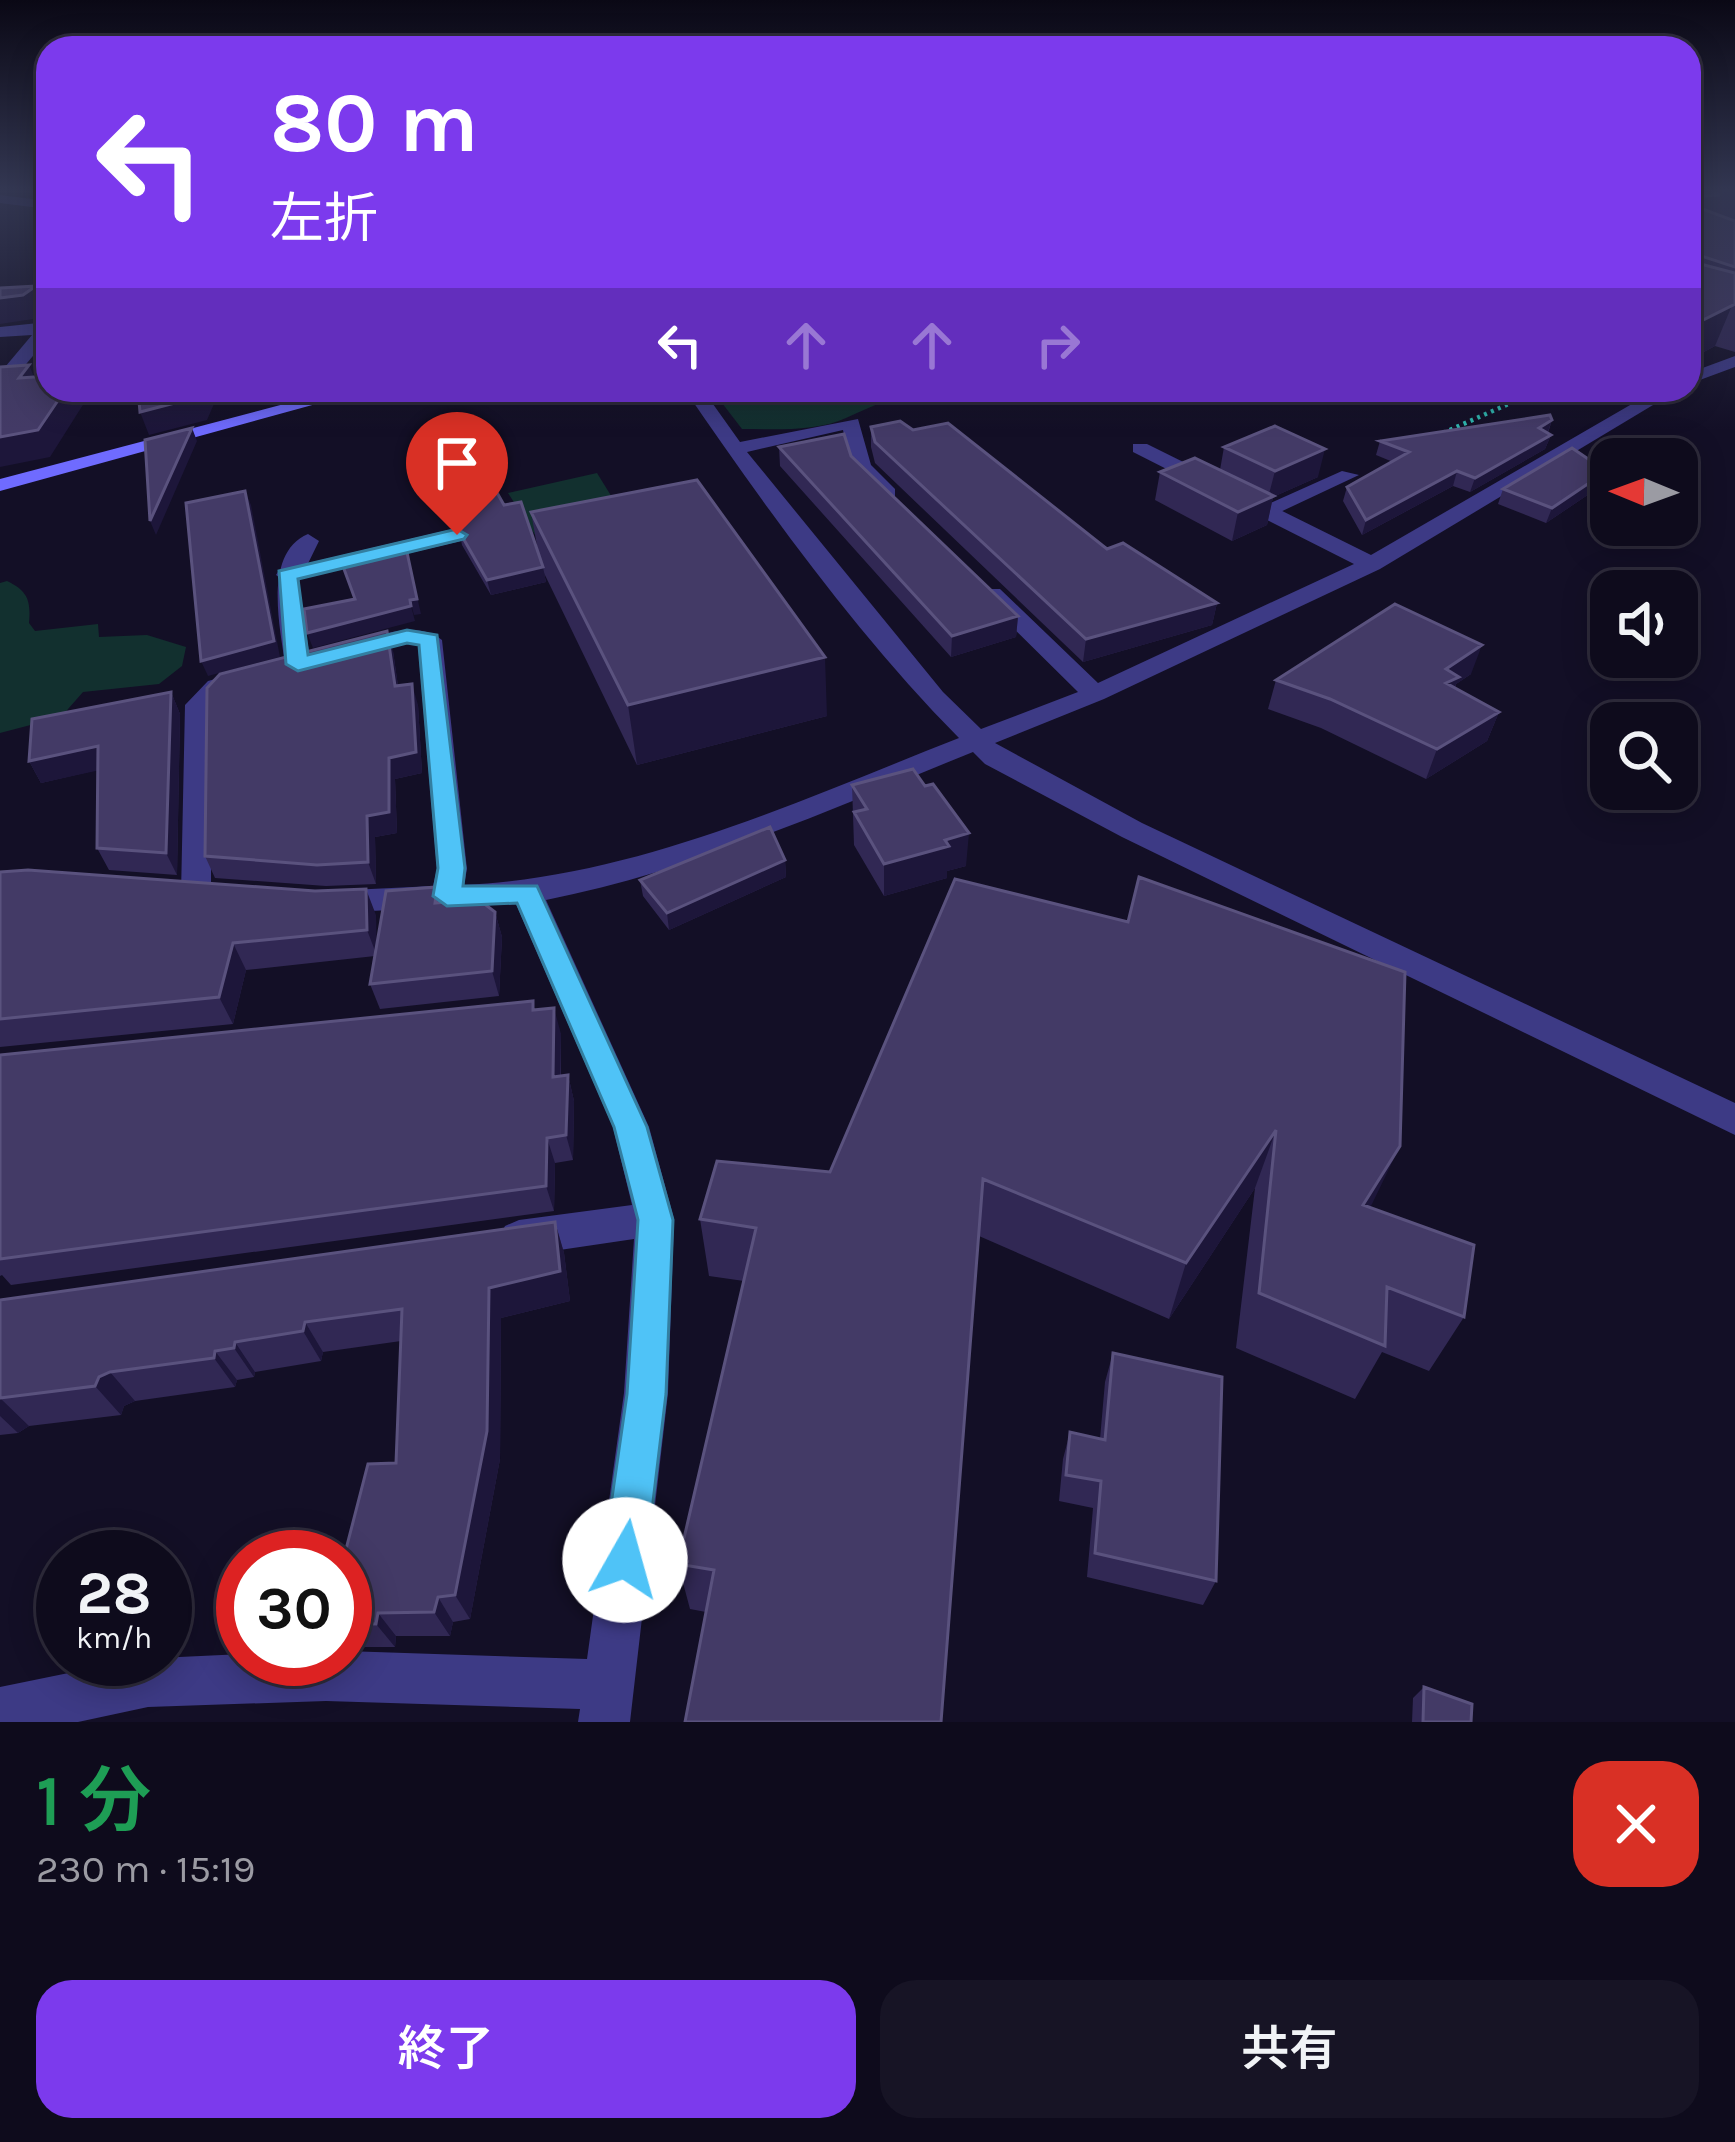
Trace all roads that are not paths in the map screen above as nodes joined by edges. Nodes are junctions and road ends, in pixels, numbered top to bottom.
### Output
1 (36, 329) edge
2 (0, 332) edge
3 (36, 340) edge
4 (1735, 361) edge
5 (1701, 372) edge
6 (4, 374) edge
7 (313, 402) edge
8 (702, 402) edge
9 (1647, 402) edge
10 (734, 448) junction
11 (1140, 448) dead end
12 (1349, 475) dead end
13 (0, 485) edge
14 (1268, 509) junction
15 (911, 515) edge
16 (457, 535) edge
17 (308, 541) dead end
18 (1372, 563) junction
19 (287, 575) junction
20 (978, 580) edge
21 (298, 664) junction
22 (1095, 694) junction
23 (974, 740) junction
24 (160, 890) edge
25 (527, 893) junction
26 (447, 896) junction
27 (304, 900) edge
28 (577, 1006) junction
29 (531, 1011) edge
30 (1735, 1120) edge
31 (656, 1220) junction
32 (491, 1242) edge
33 (606, 1703) edge
34 (0, 1713) edge

1 - 2 street
3 - 6 street
4 - 5 street
7 - 13 main road
8 - 10 street
9 - 18 street
10 - 15 street
10 - 23 street
11 - 14 street
12 - 14 street
14 - 18 street
16 - 19 street
17 - 19 street
18 - 22 street
19 - 21 street
20 - 22 street
21 - 24 street
21 - 26 street
22 - 23 street
23 - 25 street
23 - 30 street
25 - 26 street
25 - 28 street
26 - 27 street
28 - 29 street
28 - 31 street
31 - 32 street
31 - 33 street
33 - 34 street

